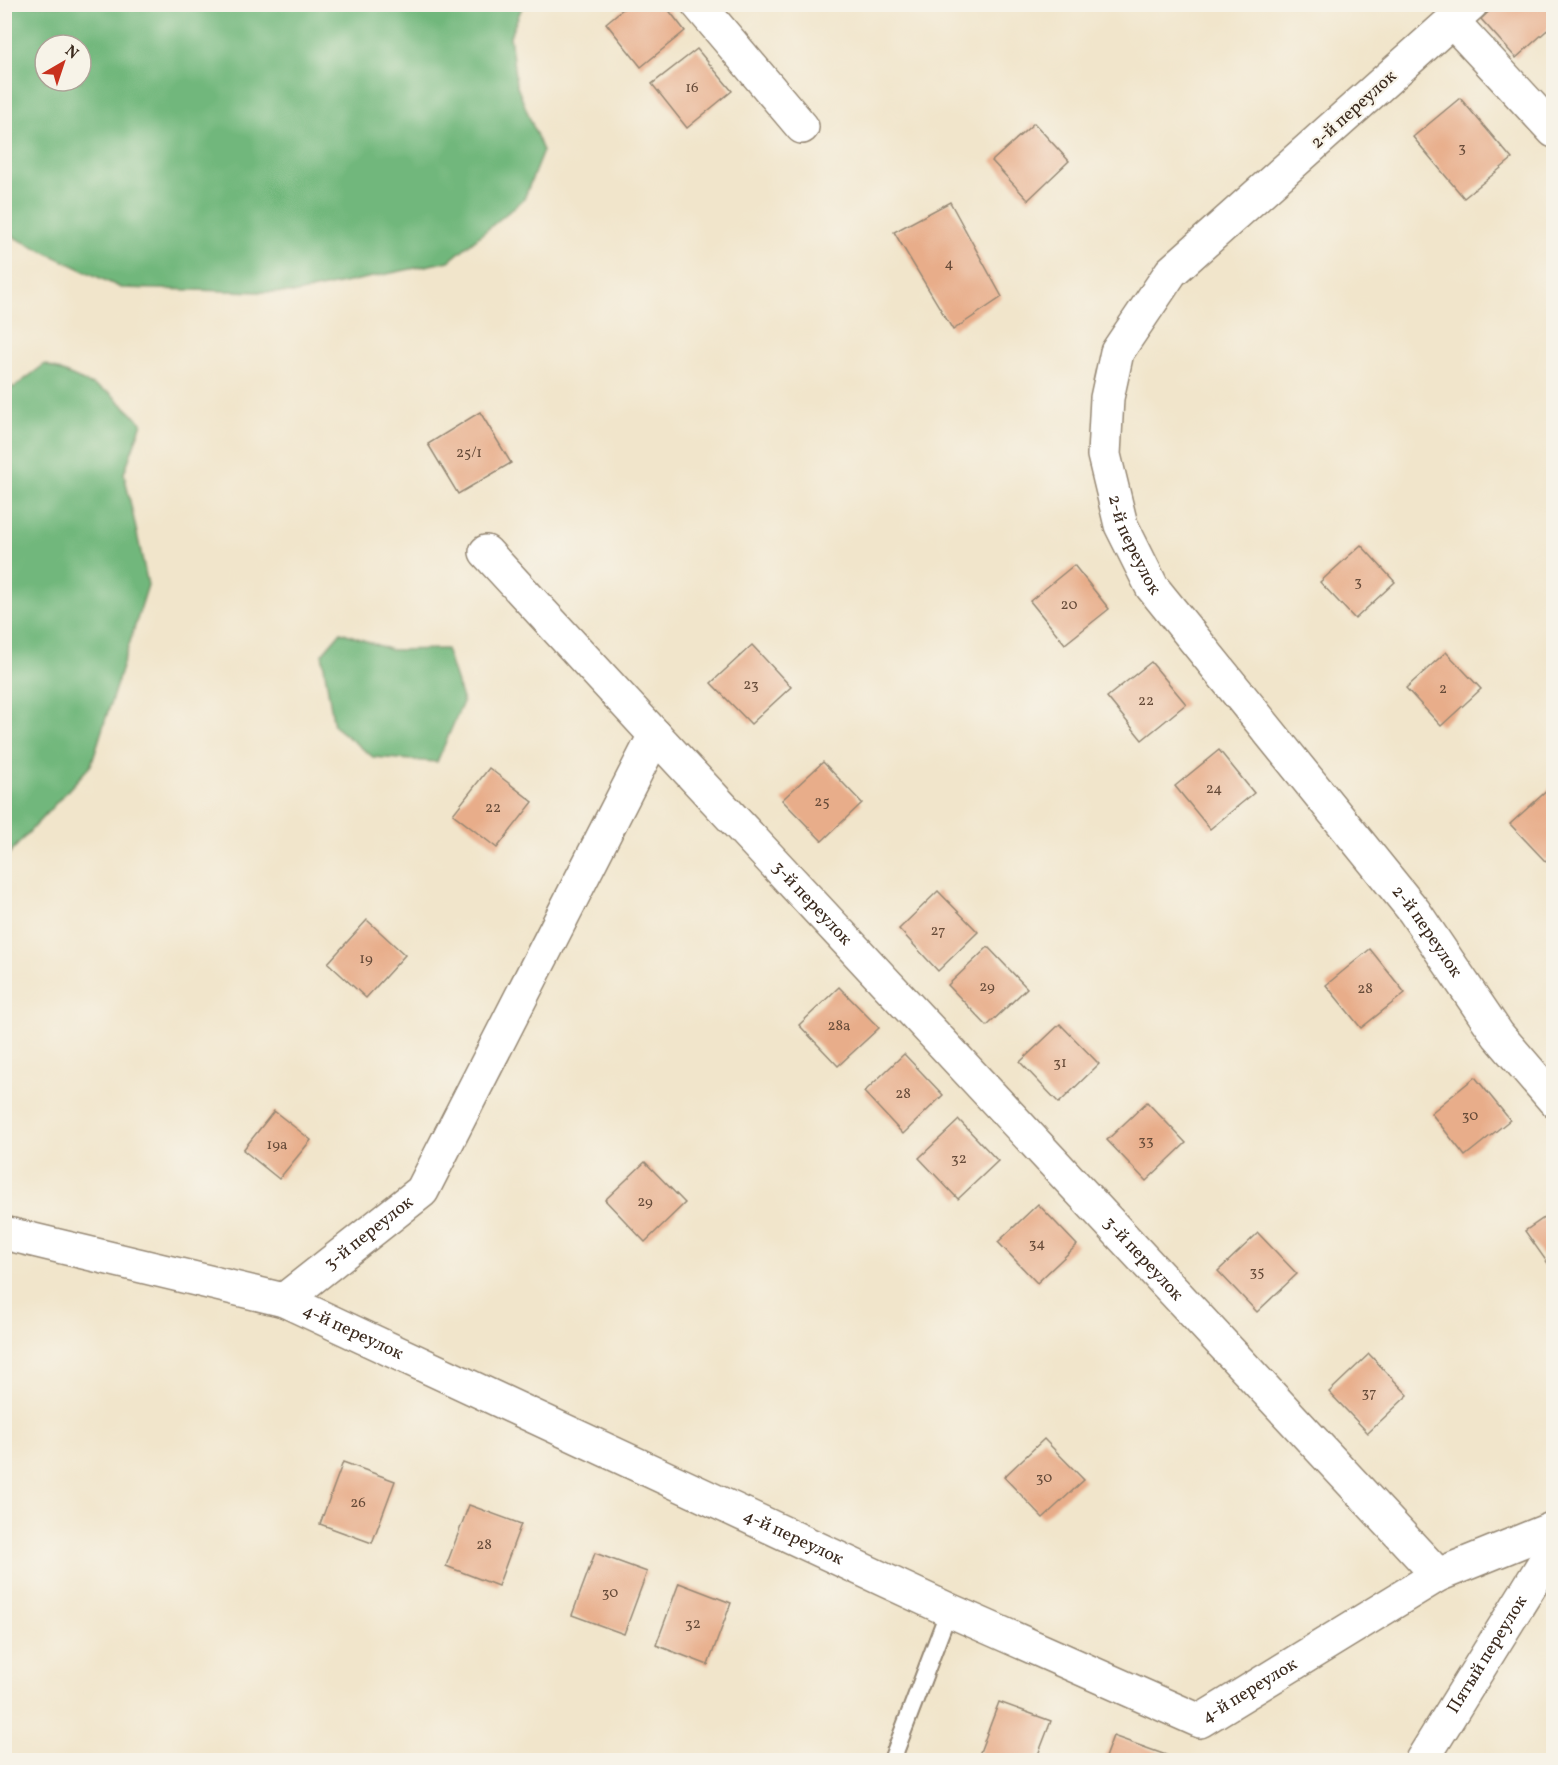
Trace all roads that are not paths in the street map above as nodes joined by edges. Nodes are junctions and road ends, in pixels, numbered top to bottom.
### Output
1 (698, 4) edge
2 (1462, 13) edge
3 (802, 126) dead end
4 (1554, 131) edge
5 (486, 552) dead end
6 (656, 735) junction
7 (1554, 1100) edge
8 (4, 1233) edge
9 (284, 1300) junction
10 (1554, 1528) edge
11 (1554, 1547) edge
12 (1438, 1575) junction
13 (949, 1610) junction
14 (891, 1761) edge
15 (1422, 1761) edge

1 - 3 street
2 - 4 street
2 - 7 street, 2-й переулок
5 - 6 street
6 - 9 street, 3-й переулок
6 - 12 street, 3-й переулок
8 - 9 street, 4-й переулок
9 - 13 street, 4-й переулок
10 - 12 street, 4-й переулок
11 - 15 street, Пятый переулок
12 - 13 street, 4-й переулок
13 - 14 lane

